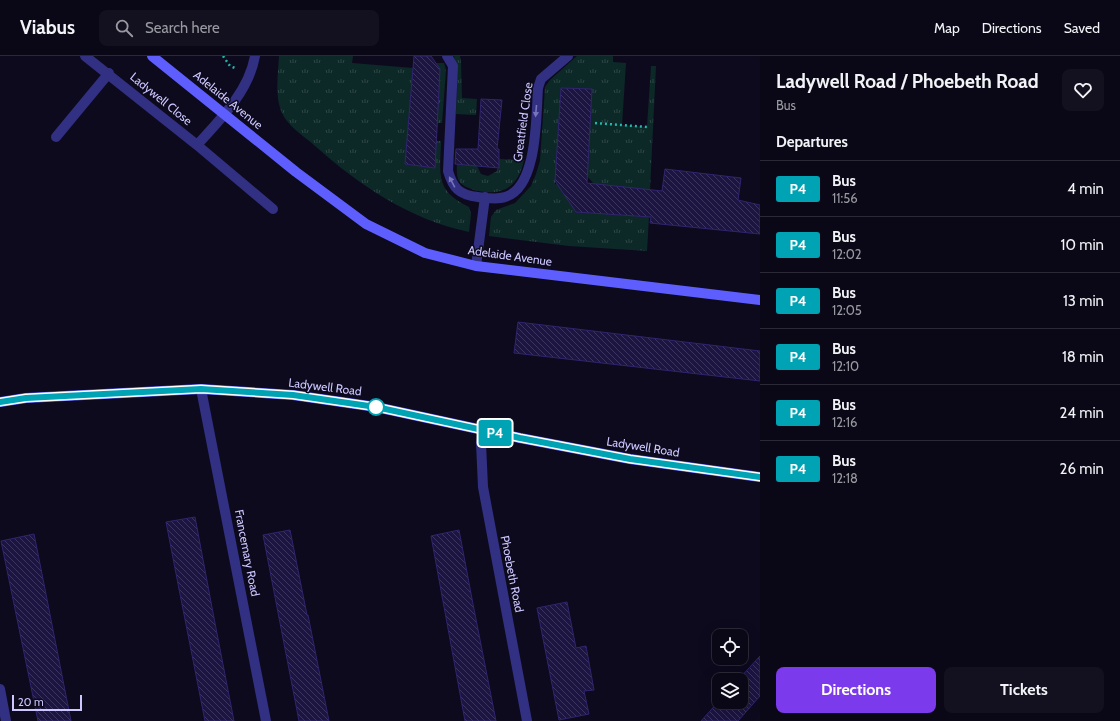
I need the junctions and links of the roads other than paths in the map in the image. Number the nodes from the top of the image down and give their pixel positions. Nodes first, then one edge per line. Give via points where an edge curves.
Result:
1 (85, 56) edge
2 (152, 56) edge
3 (255, 56) edge
4 (447, 56) edge
5 (568, 56) edge
6 (109, 73) junction
7 (225, 114) junction
8 (56, 137) dead end
9 (198, 145) junction
10 (485, 197) junction
11 (273, 209) dead end
12 (476, 266) junction
13 (760, 300) edge
14 (201, 389) junction
15 (0, 402) edge
16 (483, 430) junction
17 (760, 477) edge
18 (0, 689) edge
19 (6, 721) edge
20 (266, 721) edge
21 (527, 721) edge

1 - 6 street, Ladywell Close
2 - 7 street, Adelaide Avenue
3 - 7 street via 250,74
10 -> 4 street, Greatfield Close via 458,191 448,171 453,66
5 -> 10 street, Greatfield Close via 541,79 531,161 524,182 506,197
6 - 8 street
6 - 9 street, Ladywell Close
7 - 9 street
7 - 12 street, Adelaide Avenue via 296,172 366,224 426,253
9 - 11 street, Ladywell Close
10 - 12 street
12 - 13 street, Adelaide Avenue
14 - 15 street, Ladywell Road via 26,398
14 - 16 street, Ladywell Road via 293,395 376,407
14 - 20 street, Francemary Road
16 - 17 street, Ladywell Road via 630,459
16 - 21 street, Phoebeth Road via 483,487
18 - 19 street

